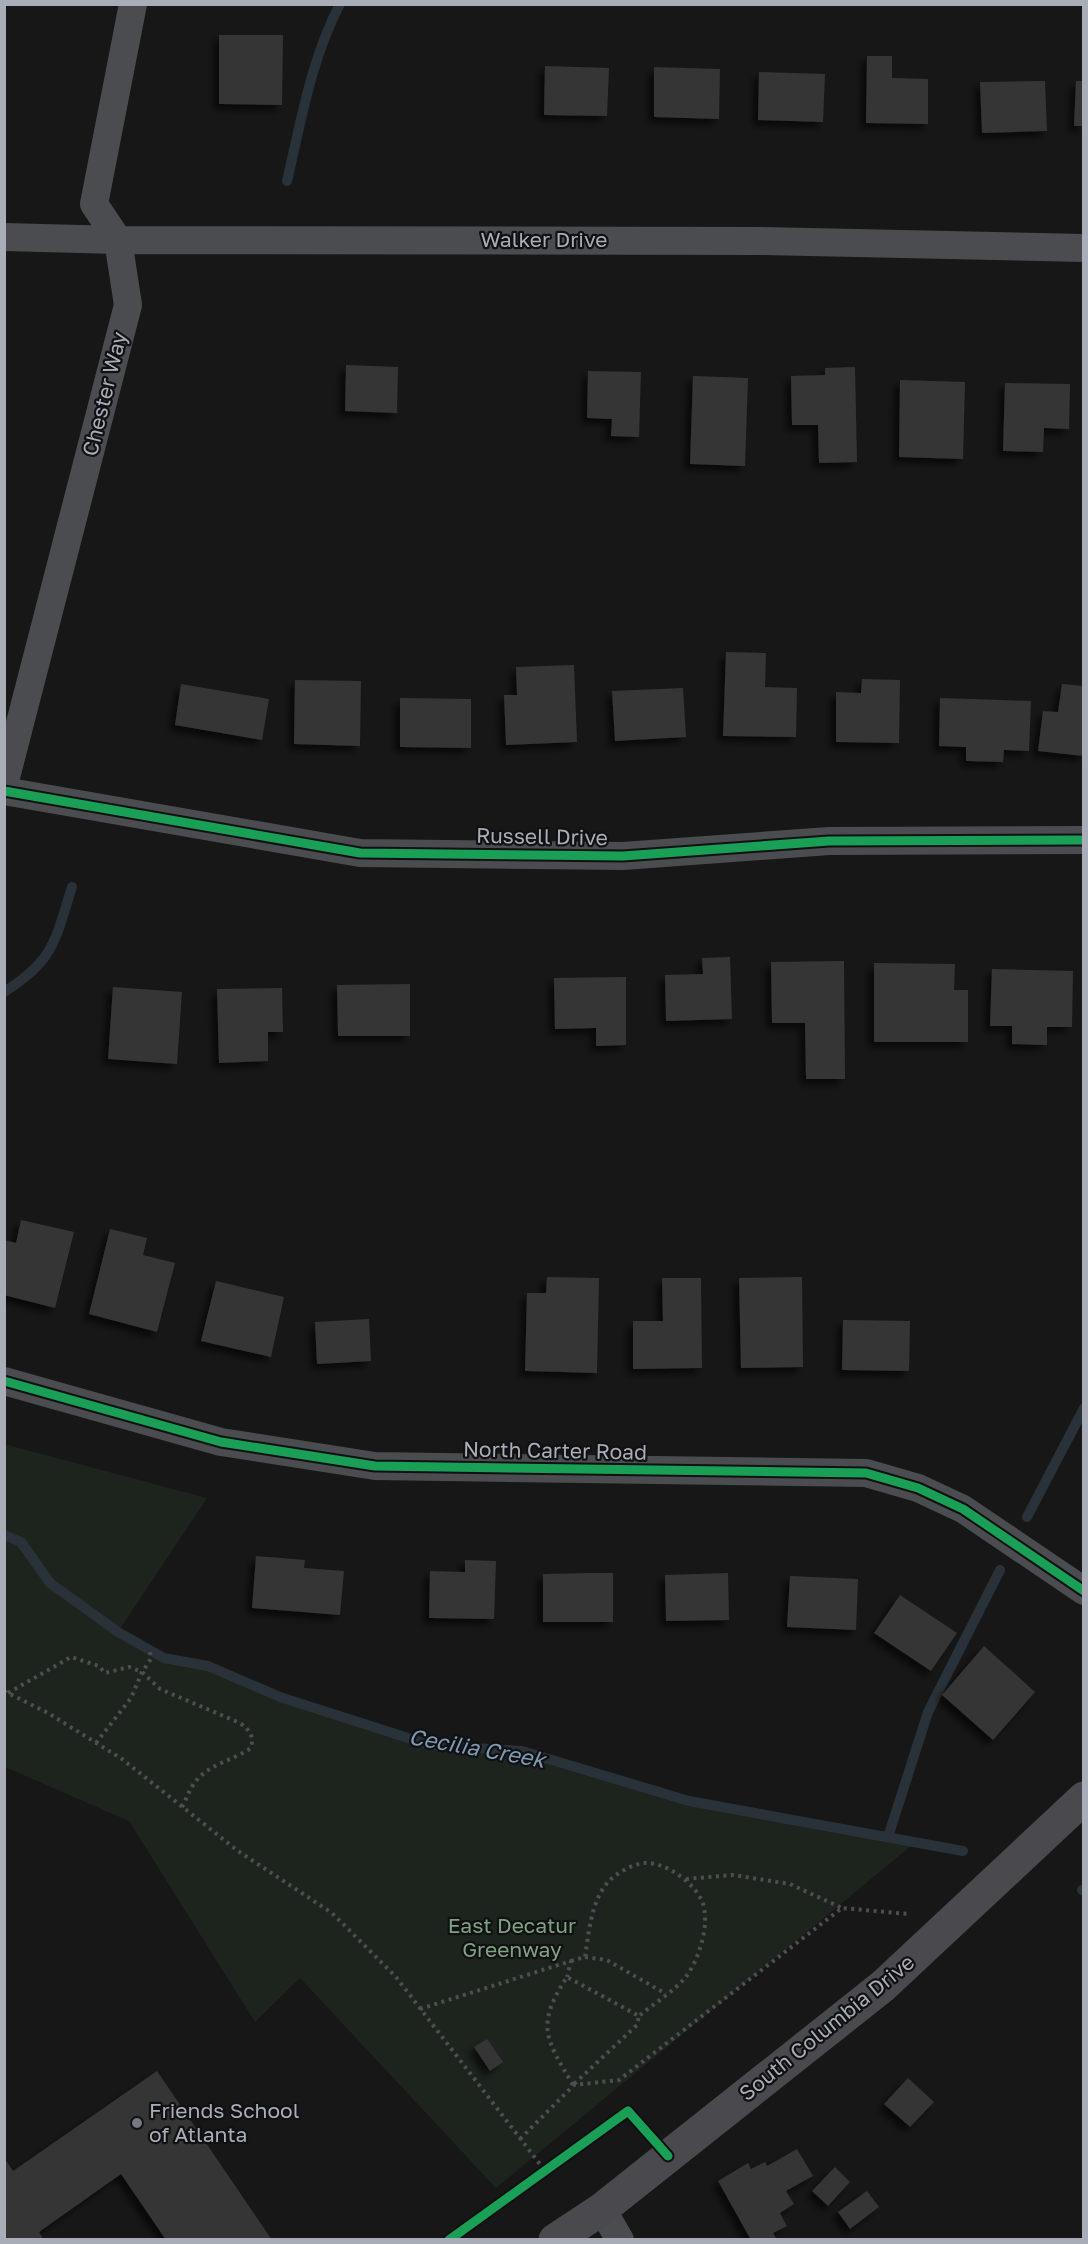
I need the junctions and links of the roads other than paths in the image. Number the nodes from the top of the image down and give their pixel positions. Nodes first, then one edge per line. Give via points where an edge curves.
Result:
1 (133, 4) edge
2 (4, 237) edge
3 (118, 240) junction
4 (1083, 248) edge
5 (4, 785) edge
6 (4, 791) edge
7 (1083, 840) edge
8 (4, 1381) edge
9 (1083, 1592) edge
10 (1083, 1798) edge
11 (602, 2209) junction
12 (555, 2240) edge
13 (620, 2240) edge

1 - 3 street, Chester Way via 94,204
2 - 3 street, Walker Drive
3 - 4 street, Walker Drive via 763,241
3 - 5 street, Chester Way via 128,305
6 - 7 street, Russell Drive via 360,853 623,856 829,841
8 - 9 street, North Carter Road via 221,1442 375,1466 866,1473 918,1488 963,1509
10 - 11 main road, South Columbia Drive via 883,1986
11 - 12 main road, South Columbia Drive
11 - 13 street

